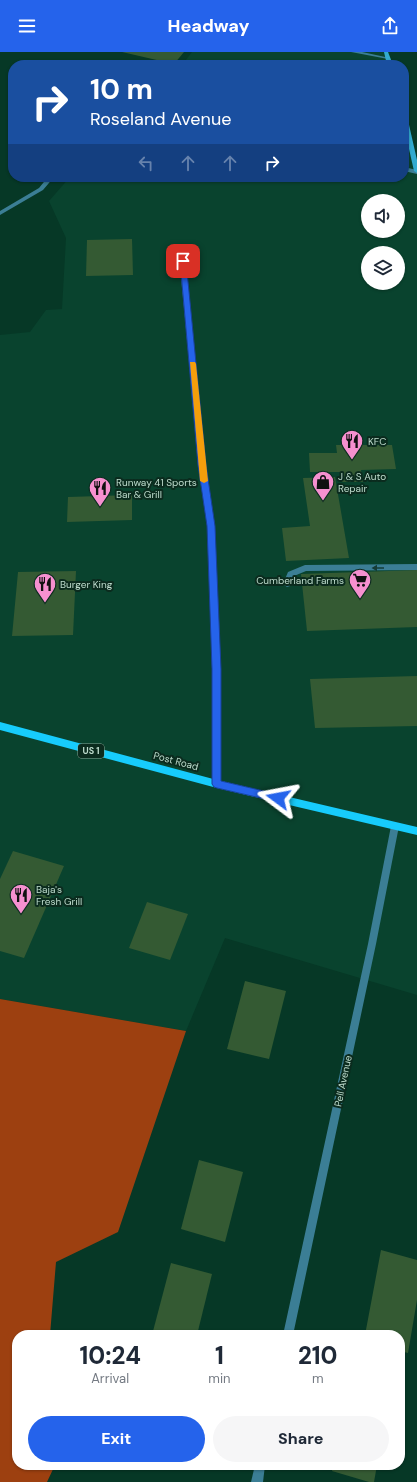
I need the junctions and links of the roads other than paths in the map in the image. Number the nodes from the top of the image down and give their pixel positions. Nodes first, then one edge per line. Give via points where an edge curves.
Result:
1 (353, 52) edge
2 (386, 52) edge
3 (388, 58) joint
4 (409, 137) edge
5 (417, 171) edge
6 (46, 182) edge
7 (0, 213) edge
8 (181, 246) dead end
9 (417, 567) edge
10 (287, 584) dead end
11 (0, 726) edge
12 (217, 784) junction
13 (395, 826) junction
14 (417, 831) edge
15 (289, 1330) edge
16 (259, 1470) edge
17 (257, 1482) edge

1 - 3 street
2 - 3 main road
4 - 5 main road
6 - 7 street
8 - 12 street via 202,465 211,526
9 -> 10 street via 305,568 291,574
11 - 12 main road, Post Road / US 1
12 - 13 main road, Post Road / US 1
13 - 14 main road, Post Road / US 1
13 - 15 street, Pell Avenue
16 - 17 street

